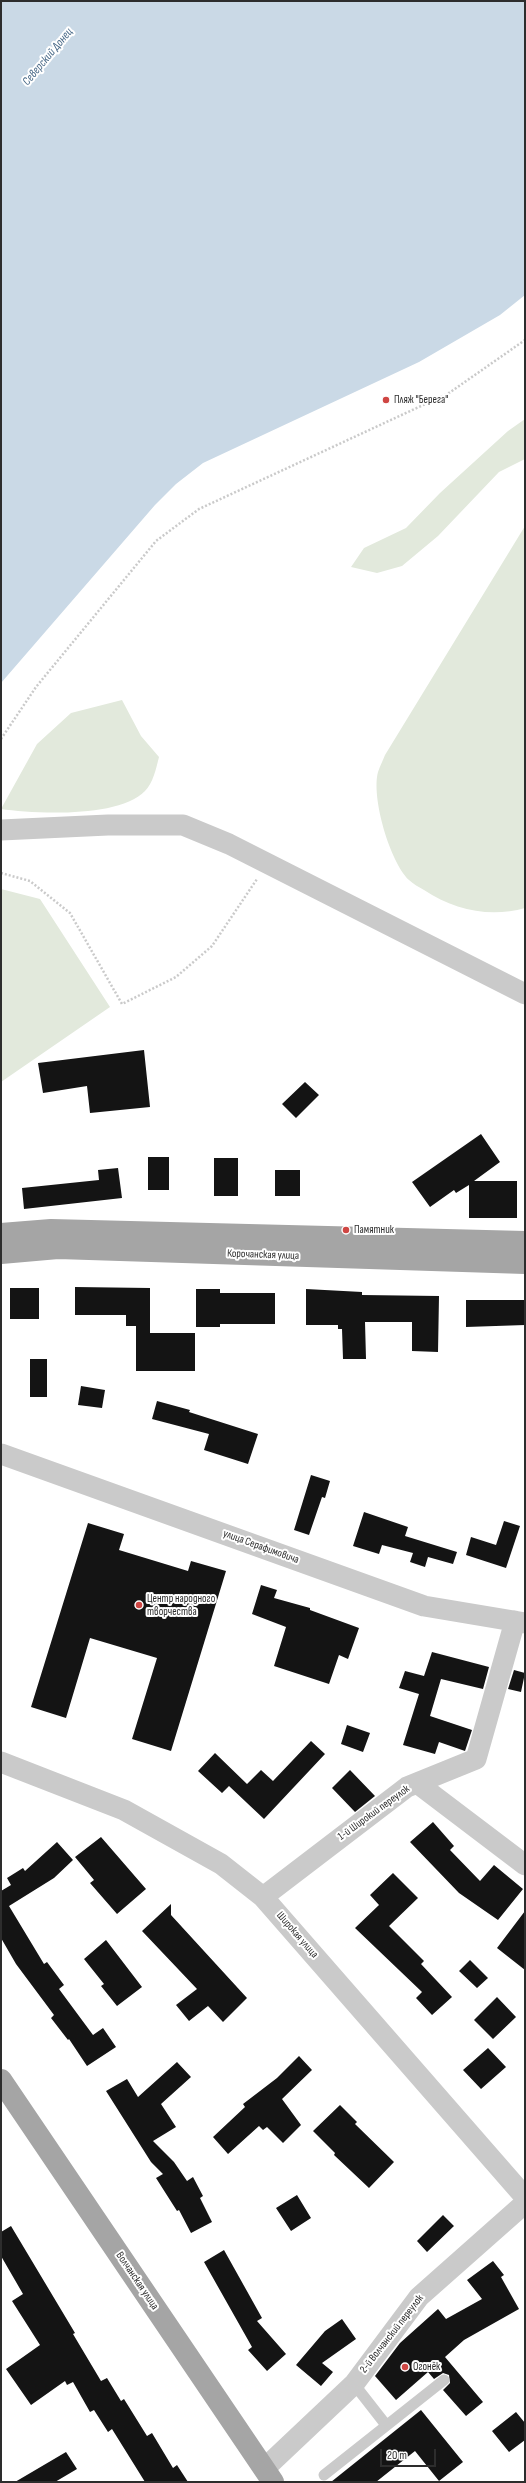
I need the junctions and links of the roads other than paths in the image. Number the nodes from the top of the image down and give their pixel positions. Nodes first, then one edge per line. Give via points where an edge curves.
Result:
1 (1, 830) edge
2 (525, 994) edge
3 (1, 1234) edge
4 (525, 1242) edge
5 (1, 1253) edge
6 (525, 1263) edge
7 (1, 1454) edge
8 (520, 1622) edge
9 (1, 1762) edge
10 (416, 1783) junction
11 (525, 1865) edge
12 (263, 1896) junction
13 (1, 2080) edge
14 (525, 2197) edge
15 (525, 2204) edge
16 (444, 2380) dead end
17 (354, 2384) junction
18 (386, 2425) junction
19 (268, 2475) edge
20 (324, 2475) dead end

1 - 2 street via 108,825 183,825 229,844
3 - 4 main road, Корочанская улица via 51,1230
5 - 6 main road, Корочанская улица via 58,1248
7 - 8 street, улица Серафимовича via 424,1606
8 - 10 street, 1-й Широкий переулок via 476,1759
9 - 12 street, Широкая улица via 124,1810 221,1864
10 - 11 street
10 - 12 street, 1-й Широкий переулок via 407,1787
12 - 14 street, Широкая улица
13 - 19 main road, Волчанская улица
15 - 17 street, 2-й Волчанский переулок via 419,2297
16 - 18 lane
17 - 18 lane
17 - 19 street, 2-й Волчанский переулок
18 - 20 lane

